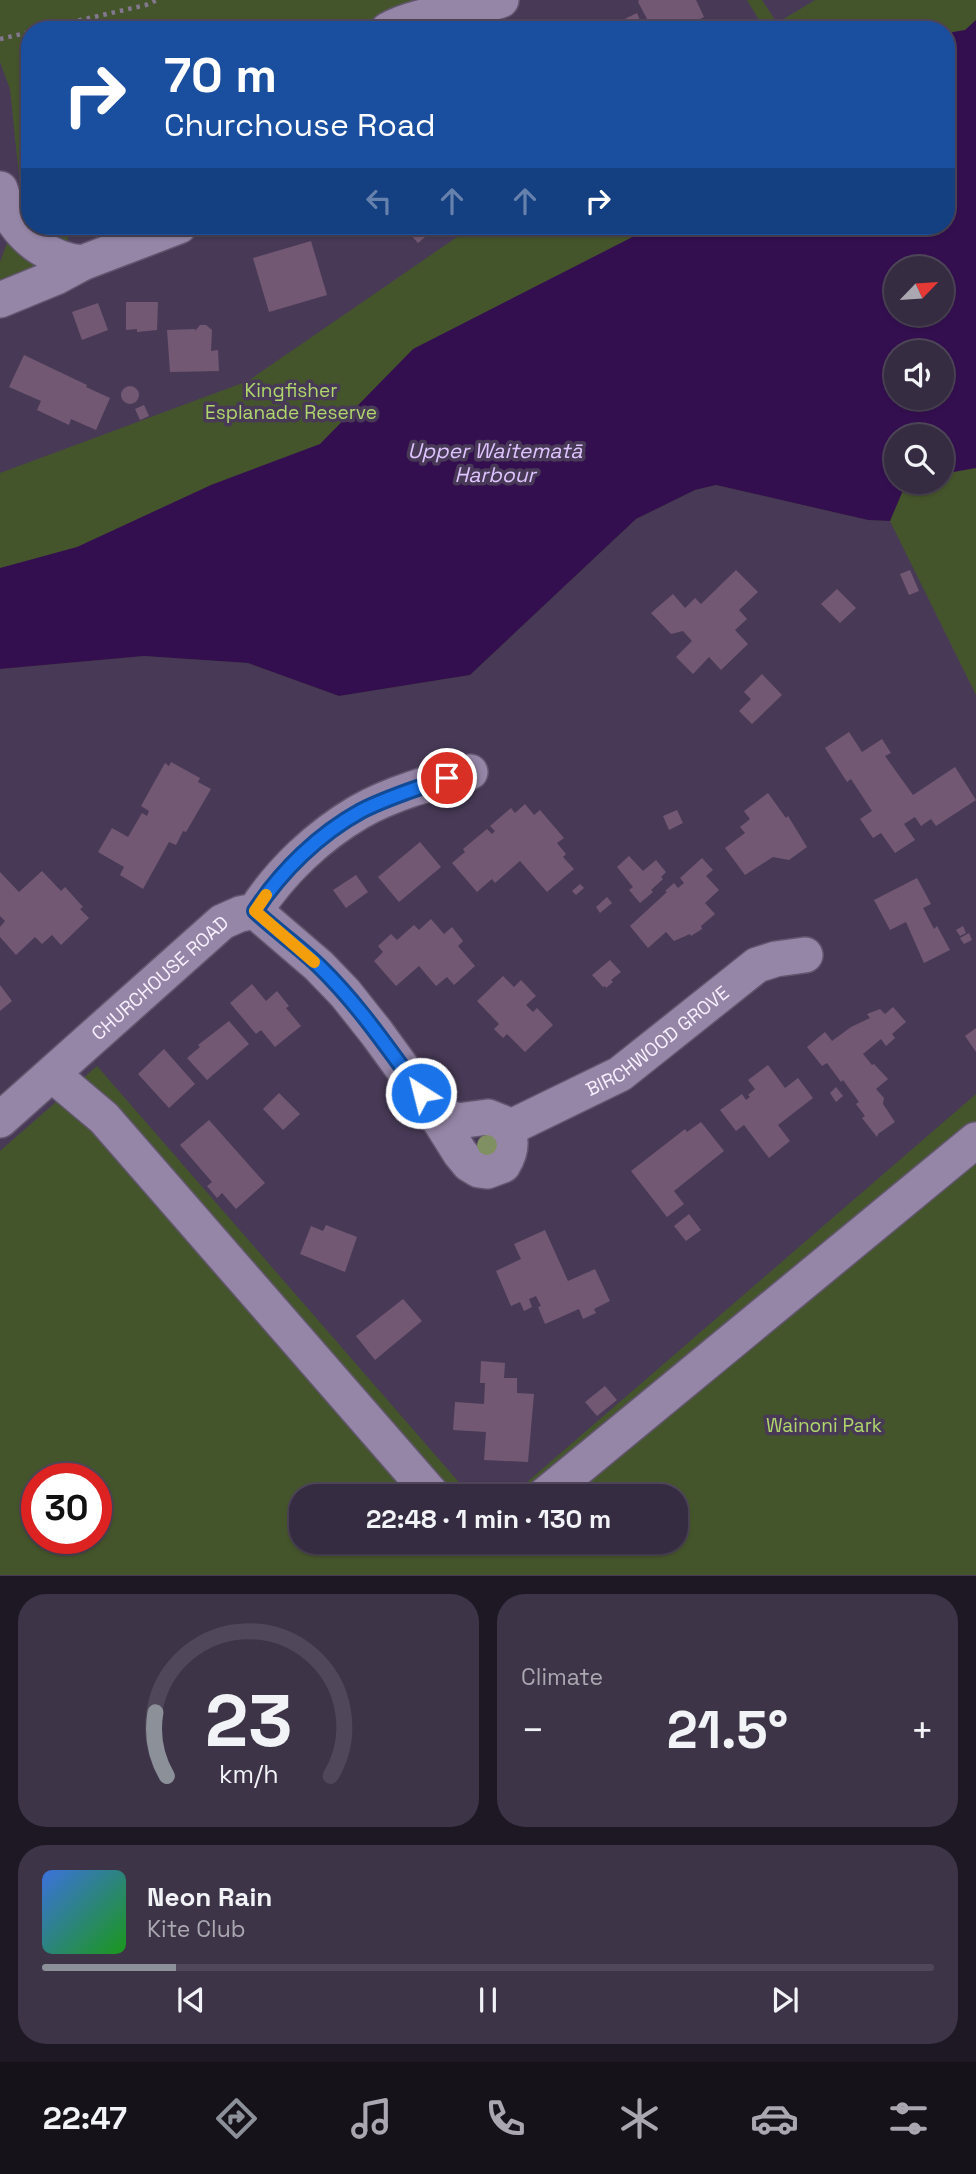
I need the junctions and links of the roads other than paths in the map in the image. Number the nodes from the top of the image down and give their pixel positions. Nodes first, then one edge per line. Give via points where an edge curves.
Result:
1 (501, 0) edge
2 (409, 21) edge
3 (0, 189) edge
4 (0, 207) edge
5 (0, 229) edge
6 (21, 229) edge
7 (27, 235) edge
8 (155, 235) edge
9 (82, 263) junction
10 (0, 300) edge
11 (470, 772) dead end
12 (255, 911) junction
13 (805, 955) dead end
14 (53, 1075) junction
15 (435, 1113) junction
16 (0, 1120) edge
17 (507, 1129) junction
18 (976, 1140) edge
19 (423, 1484) edge
20 (559, 1484) edge

1 - 2 street
3 - 6 street
4 - 5 street
7 - 9 street via 54,256
8 - 9 street
9 - 10 street
11 - 12 street, CHURCHOUSE ROAD via 360,812 326,835 275,881
12 - 14 street, CHURCHOUSE ROAD via 222,922
12 - 15 street via 345,993
13 - 17 street, BIRCHWOOD GROVE via 757,965 620,1074
14 - 16 street, CHURCHOUSE ROAD
14 - 19 street via 104,1118
15 - 17 street via 458,1121 488,1117
15 - 17 street via 460,1153 479,1170 503,1164 510,1148
18 - 20 street

